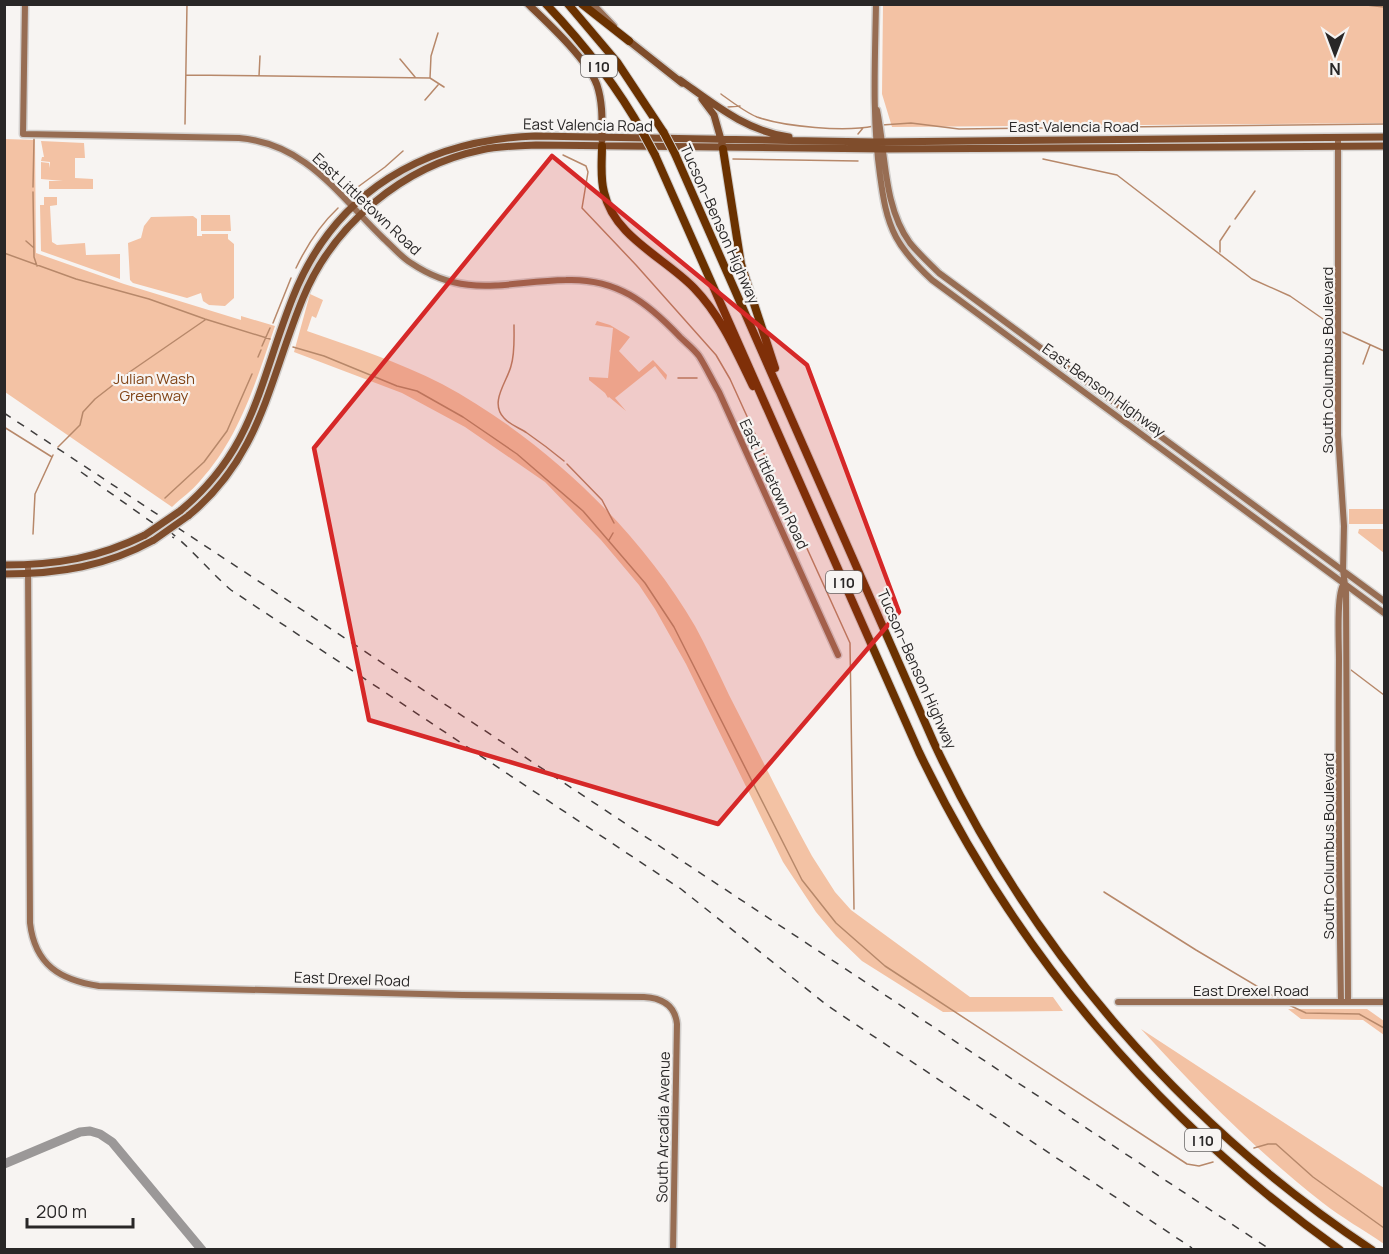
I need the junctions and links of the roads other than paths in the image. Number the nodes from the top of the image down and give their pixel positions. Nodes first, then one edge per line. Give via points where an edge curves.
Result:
1 (25, 4) edge
2 (528, 4) edge
3 (546, 4) edge
4 (568, 4) edge
5 (582, 4) edge
6 (593, 4) edge
7 (876, 4) edge
8 (629, 41) junction
9 (680, 80) junction
10 (1384, 137) edge
11 (1338, 138) junction
12 (822, 141) junction
13 (602, 142) junction
14 (722, 145) junction
15 (879, 146) junction
16 (1338, 146) junction
17 (1384, 146) edge
18 (352, 208) junction
19 (359, 215) junction
20 (796, 429) junction
21 (822, 532) junction
22 (4, 565) edge
23 (28, 565) junction
24 (1343, 570) junction
25 (4, 574) edge
26 (28, 574) junction
27 (1344, 583) junction
28 (1384, 602) edge
29 (1384, 613) edge
30 (838, 655) dead end
31 (1118, 1002) dead end
32 (1345, 1002) junction
33 (1384, 1002) edge
34 (670, 1006) joint
35 (673, 1250) edge
36 (1340, 1250) edge
37 (1373, 1250) edge

1 - 18 street, East Littletown Road via 23,134 258,140 304,160
2 - 13 main road via 576,54 595,81 602,108
3 - 21 highway, Tucson–Benson Highway / I 10, bridge via 607,76 655,155
4 - 20 highway, Tucson–Benson Highway / I 10, bridge via 617,62 664,133
5 - 8 highway
6 - 8 street
7 - 15 street
8 - 9 main road
9 - 12 main road via 750,126 777,135
9 - 14 main road via 714,115
10 - 11 main road, East Valencia Road
11 - 15 main road, East Valencia Road
11 - 16 street, South Columbus Boulevard
12 - 14 main road, East Valencia Road
12 - 15 main road, East Valencia Road
13 - 14 main road, East Valencia Road
13 - 18 main road, East Valencia Road via 516,137 454,147 395,174
13 - 19 main road, East Valencia Road via 510,146 468,153 407,180
13 - 21 highway via 603,186 611,211 626,231 694,288 717,316
14 - 15 main road, East Valencia Road
14 - 20 highway via 743,273
15 - 16 main road, East Valencia Road
15 - 24 street, East Benson Highway via 892,206 909,242 921,257
15 - 27 street, East Benson Highway via 882,193 890,223 917,266
16 - 17 main road, East Valencia Road
16 - 24 street, South Columbus Boulevard via 1338,435
18 - 19 street, East Littletown Road
18 - 23 main road, East Valencia Road, bridge via 317,249 302,276 253,413 238,444 212,481 180,511 145,535 81,559
19 - 26 main road, East Valencia Road, bridge via 327,254 308,286 245,450 217,488 188,516 127,554 64,571
19 - 30 street, East Littletown Road via 409,262 446,280 484,287 585,280 630,294 666,321 698,355 719,392
20 - 37 highway, Tucson–Benson Highway / I 10 via 928,730 966,806 1048,938 1106,1012 1170,1083 1231,1142
21 - 36 highway, Tucson–Benson Highway / I 10 via 910,734 948,810 1004,905 1066,992 1140,1077 1205,1142
22 - 23 main road, East Valencia Road
23 - 26 street
24 - 27 street, South Columbus Boulevard
24 - 28 street, East Benson Highway
25 - 26 main road, East Valencia Road
26 - 34 street, East Drexel Road via 30,923 35,946 62,977 99,986 644,997
27 - 29 street, East Benson Highway
27 - 32 street, South Columbus Boulevard
31 - 32 street, East Drexel Road
32 - 33 street, East Drexel Road
34 - 35 street, South Arcadia Avenue via 677,1024

